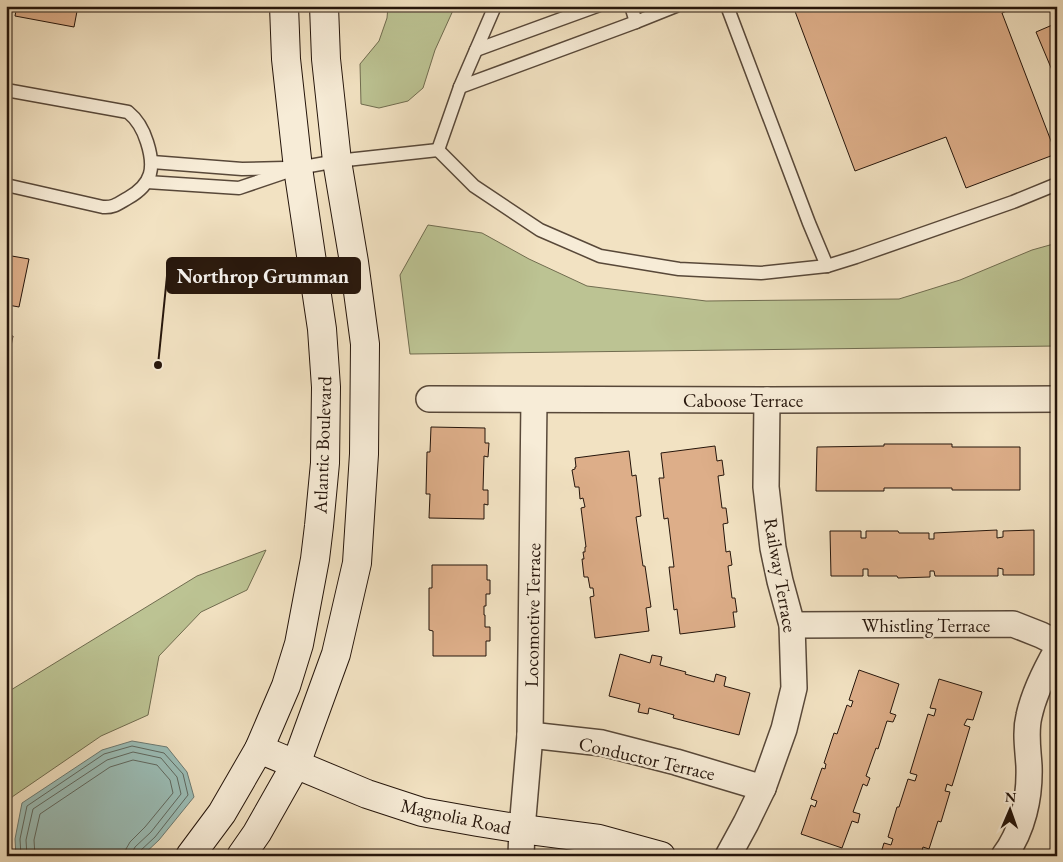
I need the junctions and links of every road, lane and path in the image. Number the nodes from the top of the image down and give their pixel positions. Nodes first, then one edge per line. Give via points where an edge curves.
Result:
1 (284, 6) edge
2 (324, 6) edge
3 (495, 6) edge
4 (597, 6) edge
5 (630, 6) edge
6 (676, 6) edge
7 (727, 6) edge
8 (636, 22) junction
9 (476, 50) junction
10 (460, 86) junction
11 (6, 90) edge
12 (438, 150) junction
13 (337, 161) junction
14 (152, 162) junction
15 (298, 168) junction
16 (147, 182) junction
17 (1057, 184) edge
18 (6, 185) edge
19 (827, 266) junction
20 (429, 399) dead end
21 (1057, 399) edge
22 (534, 400) junction
23 (767, 400) junction
24 (792, 625) junction
25 (1057, 643) edge
26 (1057, 650) edge
27 (530, 735) junction
28 (259, 749) junction
29 (296, 764) junction
30 (762, 788) junction
31 (522, 829) junction
32 (190, 856) edge
33 (241, 856) edge
34 (521, 856) edge
35 (660, 856) edge
36 (728, 856) edge
37 (1004, 856) edge

1 - 15 main road, Atlantic Boulevard via 286,59
2 - 13 main road
3 - 9 lane
4 - 9 lane
5 - 8 lane
6 - 8 lane
7 - 19 lane
8 - 10 lane
9 - 10 lane
10 - 12 lane
11 - 14 lane via 128,112 142,128
12 - 13 lane
12 - 19 lane via 474,186 540,230 600,256 679,269 761,273
13 - 15 lane
13 - 29 main road via 365,344 364,464 357,563 336,654
14 - 15 lane via 242,169
14 - 16 lane
15 - 16 lane via 238,188
15 - 28 main road, Atlantic Boulevard via 322,329 326,387 325,463 315,559 299,644 286,686
16 - 18 lane via 136,194 110,208
17 - 19 lane
20 - 22 street, Caboose Terrace
21 - 23 street, Caboose Terrace
22 - 23 street, Caboose Terrace
22 - 27 street, Locomotive Terrace
23 - 24 street, Railway Terrace via 766,487 773,548
24 - 25 street, Whistling Terrace via 1013,624
24 - 30 street, Railway Terrace via 794,688 784,729
26 - 37 street via 1045,671 1028,717 1026,808 1011,847
27 - 30 street, Conductor Terrace via 602,743
27 - 31 street, Locomotive Terrace
28 - 29 main road, Magnolia Road
28 - 32 main road, Atlantic Boulevard via 222,813
29 - 31 main road, Magnolia Road via 367,794 422,812
29 - 33 main road
30 - 36 street, Railway Terrace
31 - 34 street, Locomotive Terrace
31 - 35 main road, Magnolia Road via 599,839

